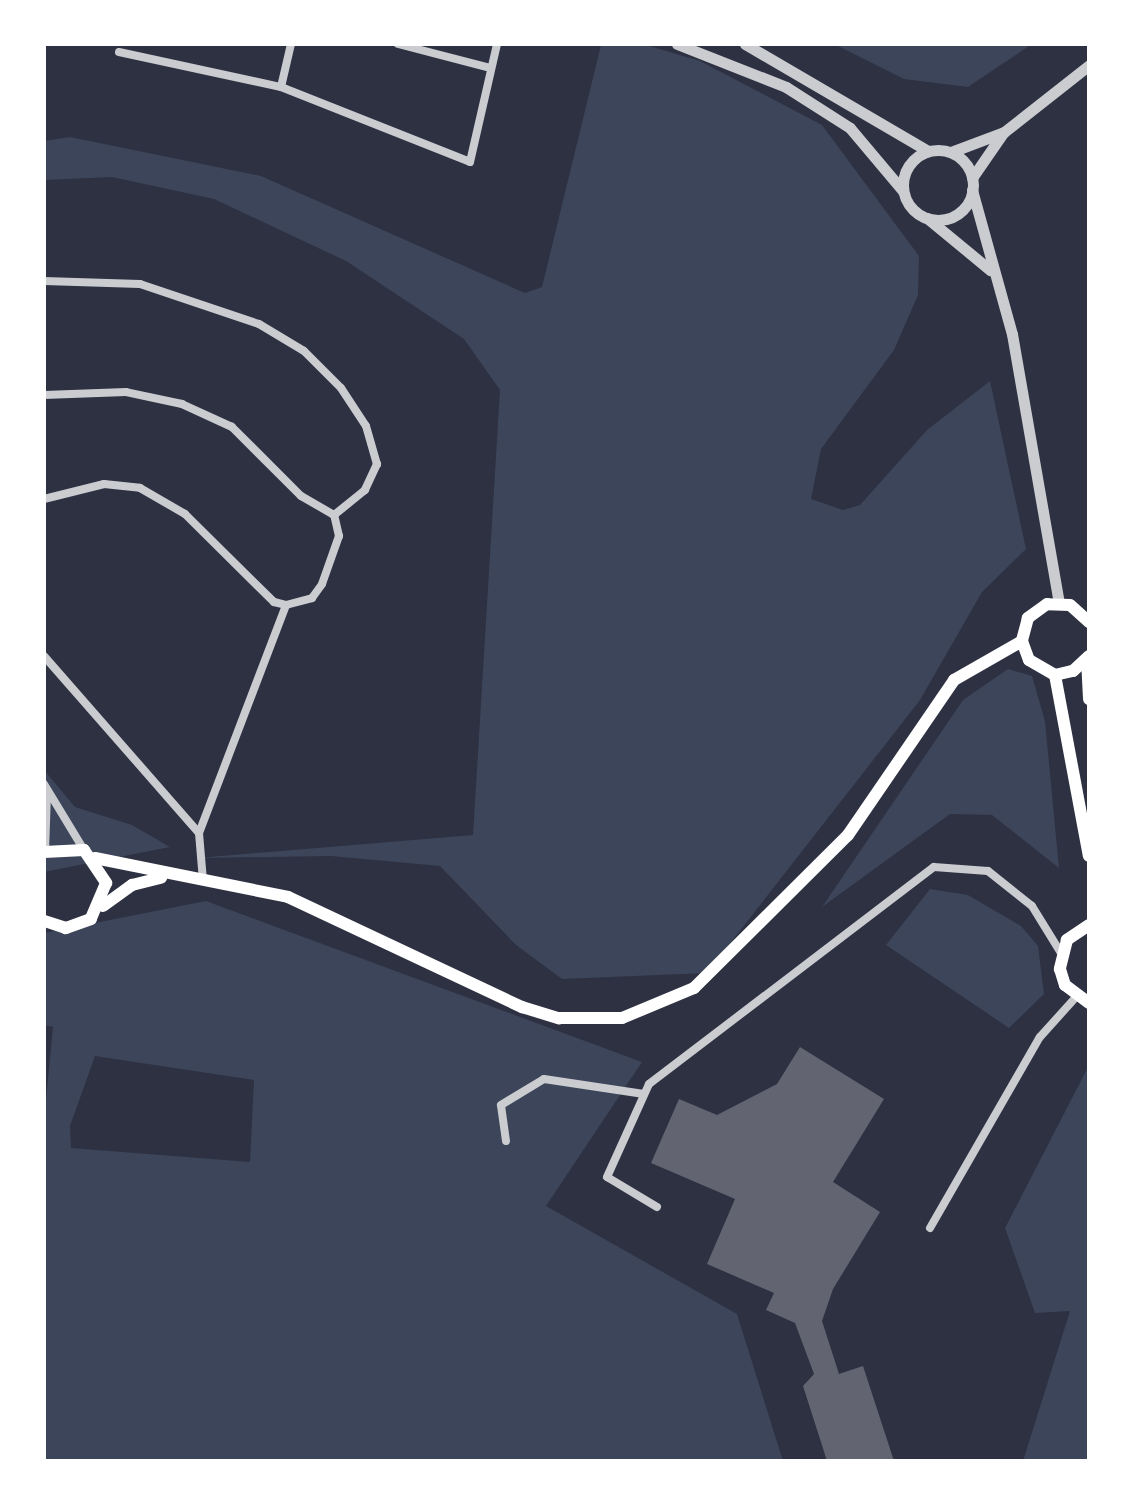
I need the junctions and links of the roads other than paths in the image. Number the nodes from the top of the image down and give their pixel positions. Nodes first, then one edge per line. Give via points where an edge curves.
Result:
1 (291, 44) edge
2 (398, 44) edge
3 (497, 44) edge
4 (677, 44) edge
5 (745, 44) edge
6 (119, 52) dead end
7 (1089, 65) edge
8 (487, 67) junction
9 (281, 87) junction
10 (1004, 132) junction
11 (928, 151) junction
12 (951, 152) junction
13 (972, 184) junction
14 (903, 191) junction
15 (927, 218) junction
16 (991, 271) junction
17 (44, 281) edge
18 (44, 395) edge
19 (44, 499) edge
20 (334, 515) junction
21 (1059, 603) junction
22 (286, 605) junction
23 (1089, 622) edge
24 (1022, 641) junction
25 (44, 656) edge
26 (1088, 658) edge
27 (1055, 675) junction
28 (1089, 699) edge
29 (44, 785) edge
30 (199, 833) junction
31 (44, 852) edge
32 (89, 854) junction
33 (1089, 856) edge
34 (168, 877) junction
35 (203, 882) junction
36 (100, 909) junction
37 (44, 921) edge
38 (1089, 925) edge
39 (1061, 953) junction
40 (1076, 997) junction
41 (1089, 1003) edge
42 (644, 1094) junction
43 (506, 1141) dead end
44 (657, 1207) dead end
45 (930, 1228) dead end

1 - 9 street
2 - 8 street
3 - 8 street
4 - 14 street via 786,87 850,128
5 - 11 street
6 - 9 street
7 - 10 street
8 - 9 street via 470,162
10 - 12 street
10 - 13 street
11 - 12 street
11 - 14 street via 911,162
12 - 13 street
13 - 15 street via 955,215
13 - 16 street
14 - 15 street
15 - 16 street
16 - 21 street via 1012,334
17 - 20 street via 140,284 197,298 304,351 366,426 377,464 365,490
18 - 20 street via 126,392 182,404 232,427 301,496
19 - 22 street via 104,484 153,493
20 - 22 street via 339,536 322,584 312,598
21 - 23 main road
21 - 24 main road via 1037,610
22 - 30 street
24 - 27 main road via 1029,660
24 - 35 main road via 954,680 848,835 694,988 658,1009 622,1018 559,1018 486,992 288,897
25 - 30 street
26 - 27 main road
26 - 28 main road
27 - 33 main road
29 - 31 street via 51,818
29 - 32 street
30 - 35 street
31 - 32 main road
32 - 34 main road
32 - 36 main road via 106,883
34 - 35 main road
34 - 36 main road via 132,885
36 - 37 main road via 79,926
38 - 39 main road
39 - 40 main road via 1060,969
39 - 42 street via 1032,906 988,871 934,867
40 - 41 main road
40 - 45 street via 1040,1037
42 - 43 street via 544,1079 501,1105
42 - 44 street via 607,1177

